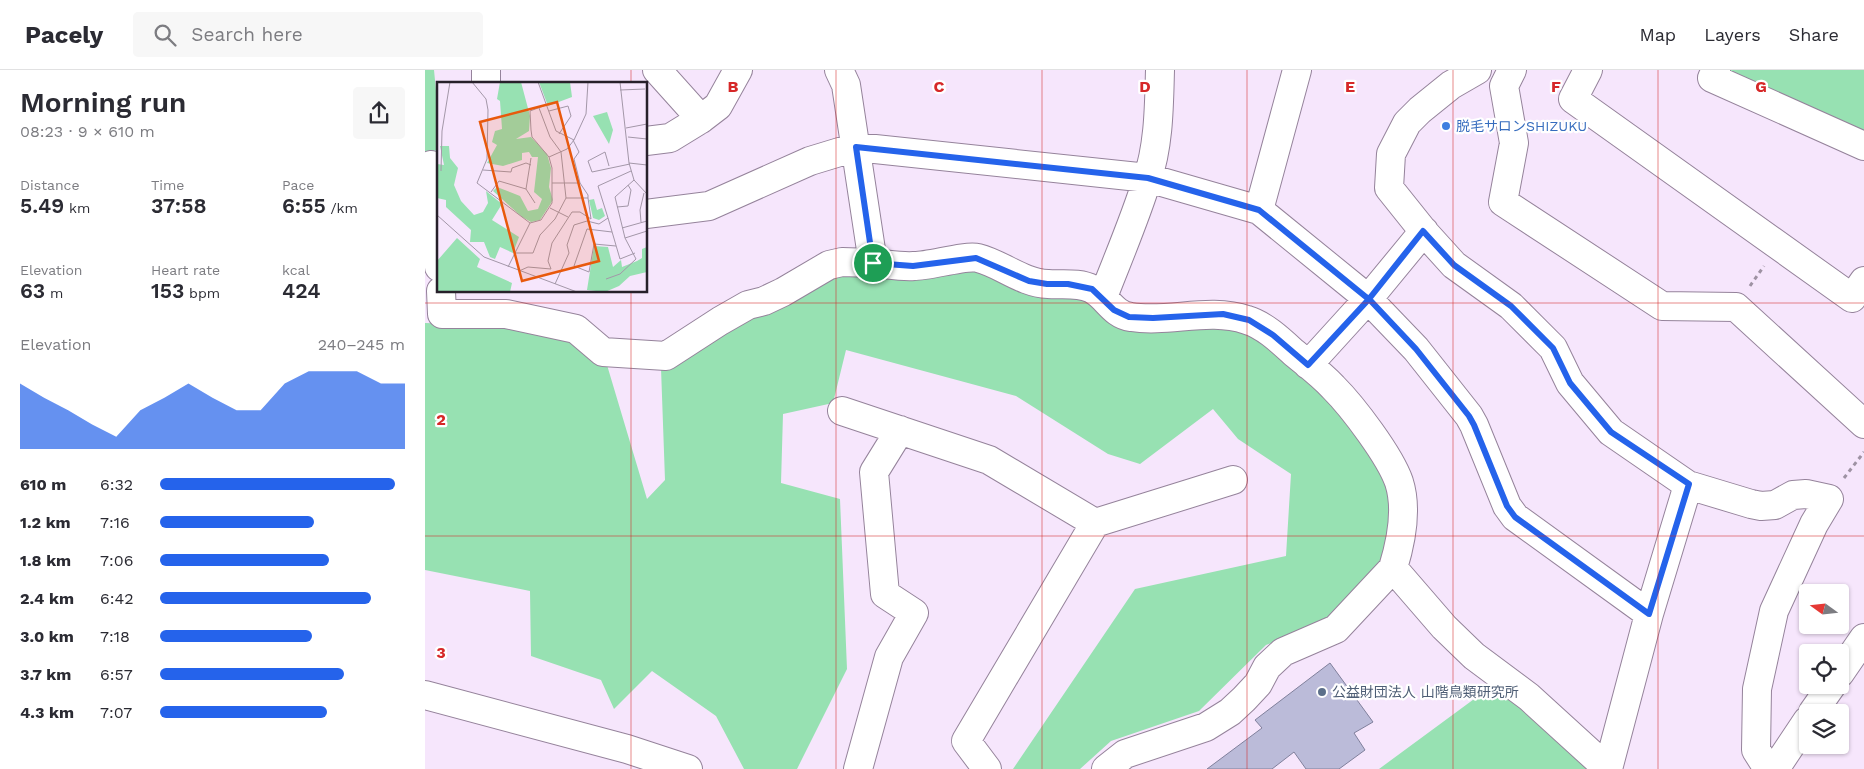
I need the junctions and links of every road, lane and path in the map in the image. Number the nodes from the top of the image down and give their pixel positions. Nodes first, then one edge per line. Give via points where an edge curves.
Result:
1 (657, 70) edge
2 (738, 70) edge
3 (839, 70) edge
4 (1160, 70) edge
5 (1297, 70) edge
6 (1477, 70) edge
7 (1511, 70) edge
8 (1588, 70) edge
9 (1716, 70) edge
10 (701, 119) junction
11 (647, 141) edge
12 (1864, 146) edge
13 (856, 147) junction
14 (432, 165) edge
15 (1148, 178) junction
16 (1259, 210) junction
17 (647, 214) edge
18 (437, 230) edge
19 (1423, 231) junction
20 (1778, 246) junction
21 (873, 263) junction
22 (1864, 281) edge
23 (441, 292) edge
24 (1103, 297) junction
25 (1369, 299) junction
26 (1736, 307) junction
27 (1308, 365) junction
28 (842, 411) dead end
29 (1864, 424) edge
30 (900, 430) junction
31 (1864, 452) edge
32 (1233, 480) dead end
33 (1689, 484) junction
34 (1829, 499) junction
35 (1095, 523) junction
36 (1393, 568) junction
37 (1649, 614) junction
38 (1864, 638) edge
39 (1849, 660) edge
40 (425, 696) edge
41 (1799, 733) edge
42 (688, 769) edge
43 (858, 769) edge
44 (987, 769) edge
45 (1106, 769) edge
46 (1768, 769) edge
47 (1775, 769) edge

1 - 10 street
2 - 10 street via 718,106
3 - 13 street via 846,86
4 - 15 street via 1159,108
5 - 16 street
6 - 19 street via 1451,85 1420,110 1407,123 1391,154 1389,188
7 - 26 street via 1504,86 1514,143 1503,202 1662,306
8 - 20 street via 1573,99
9 - 12 street via 1711,78
10 - 11 street via 670,138
13 - 15 street
13 - 17 street via 810,162 709,206
13 - 21 street
14 - 18 street
15 - 16 street
15 - 24 street
16 - 25 street
19 - 25 street
19 - 33 street via 1454,265 1511,306 1553,348 1570,383 1611,432
20 - 22 street via 1852,298
20 - 26 path
21 - 23 street via 842,262 829,266 783,292 748,305 719,321 666,356 603,352 576,330 506,314 443,314
21 - 24 street via 913,266 976,258 1029,281 1092,289
24 - 27 street via 1114,310 1129,317 1223,314 1249,320 1273,335
25 - 27 street
25 - 37 street via 1416,349 1469,416 1507,506 1515,517
26 - 29 street
27 - 36 street via 1333,387 1375,440 1400,484 1402,528
28 - 30 street
30 - 35 street via 989,460
30 - 43 street via 874,472 885,594 914,613 889,657
31 - 34 path
32 - 35 street
33 - 34 street via 1761,506 1775,505 1793,495
33 - 37 street
34 - 46 street via 1774,611 1757,689 1756,750
35 - 44 street via 966,741
36 - 37 street via 1444,628 1474,656 1529,697 1608,769
36 - 45 street via 1335,629 1283,652 1245,699 1230,712 1207,727 1125,754
38 - 39 street
40 - 42 street via 627,749
41 - 47 street

